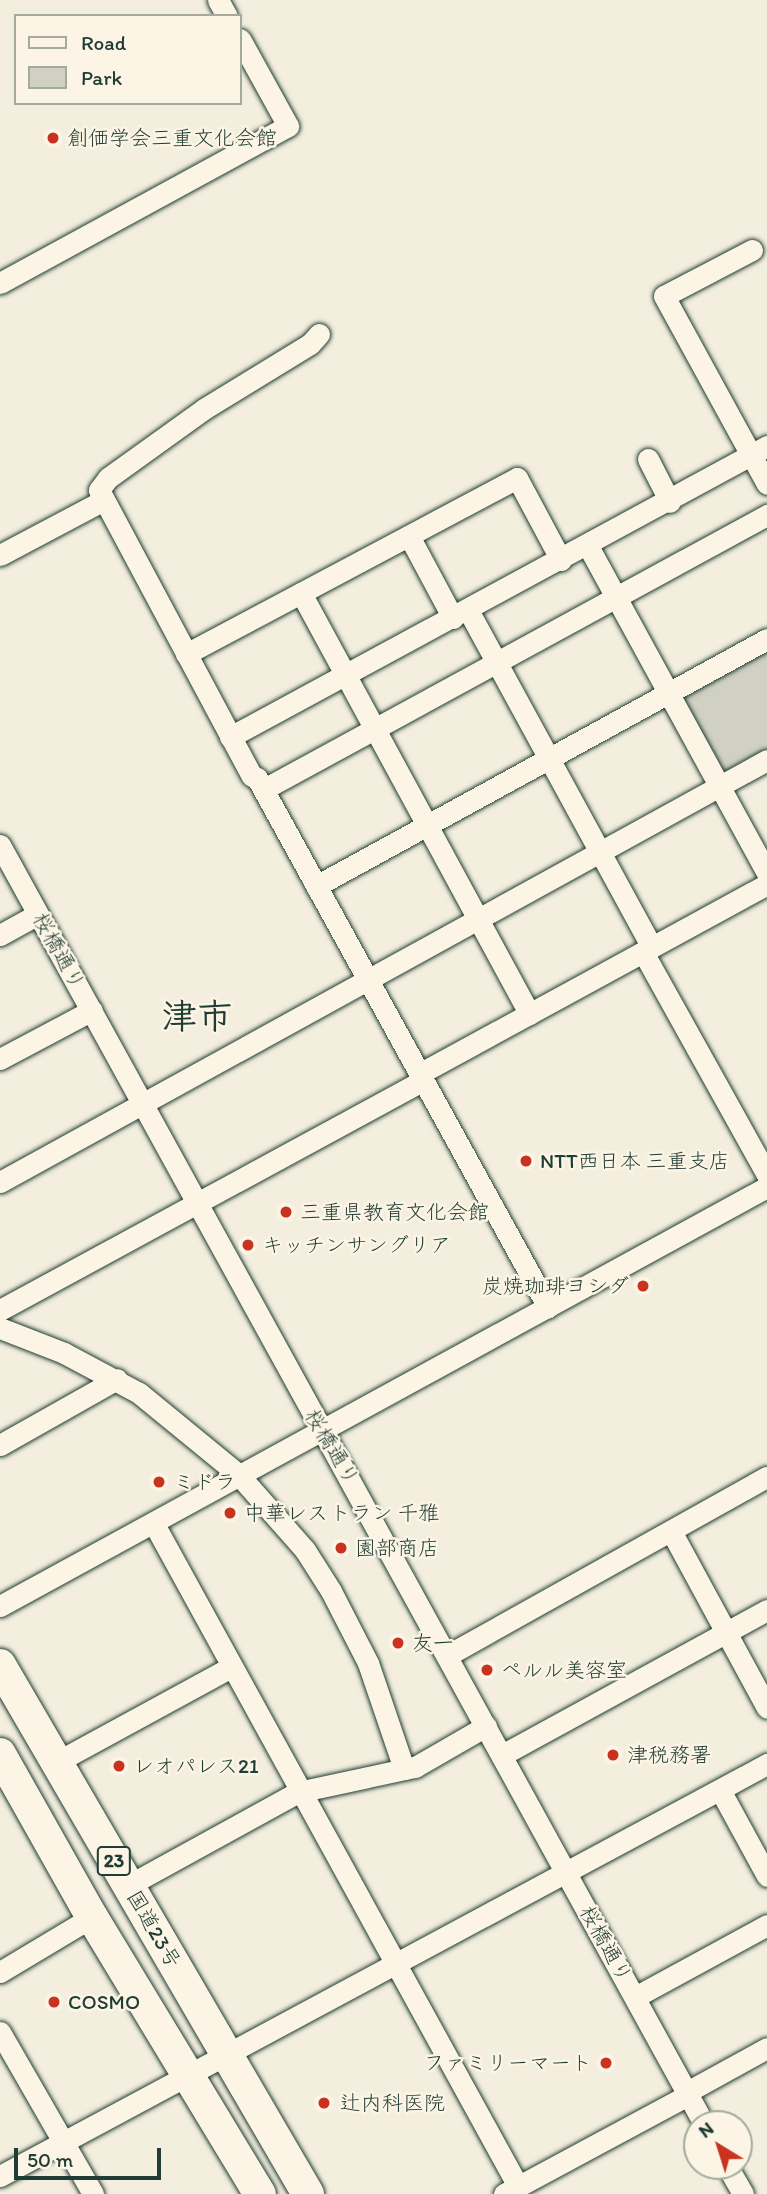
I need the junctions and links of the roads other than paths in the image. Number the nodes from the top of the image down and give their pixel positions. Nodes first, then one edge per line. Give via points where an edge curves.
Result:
1 (242, 43) edge
2 (752, 250) dead end
3 (0, 282) edge
4 (319, 334) dead end
5 (760, 452) edge
6 (648, 459) dead end
7 (767, 484) edge
8 (102, 501) junction
9 (670, 502) junction
10 (767, 515) edge
11 (409, 537) junction
12 (588, 546) junction
13 (0, 555) edge
14 (561, 560) junction
15 (301, 593) junction
16 (618, 597) junction
17 (461, 614) junction
18 (767, 639) edge
19 (186, 654) junction
20 (497, 662) junction
21 (346, 675) junction
22 (670, 692) junction
23 (375, 728) junction
24 (230, 737) junction
25 (550, 757) junction
26 (767, 760) edge
27 (720, 786) junction
28 (264, 789) junction
29 (428, 825) junction
30 (0, 845) edge
31 (601, 852) junction
32 (767, 873) edge
33 (767, 884) edge
34 (316, 886) junction
35 (38, 914) junction
36 (478, 918) junction
37 (0, 935) edge
38 (647, 949) junction
39 (366, 980) junction
40 (92, 1010) junction
41 (530, 1014) junction
42 (0, 1059) edge
43 (421, 1077) junction
44 (143, 1104) junction
45 (767, 1175) edge
46 (0, 1182) edge
47 (767, 1187) edge
48 (196, 1202) junction
49 (548, 1307) junction
50 (0, 1310) edge
51 (0, 1328) edge
52 (117, 1379) junction
53 (323, 1426) junction
54 (0, 1444) edge
55 (239, 1474) junction
56 (767, 1477) edge
57 (154, 1524) junction
58 (671, 1531) junction
59 (0, 1606) edge
60 (767, 1610) edge
61 (725, 1633) junction
62 (447, 1655) junction
63 (0, 1665) edge
64 (231, 1667) junction
65 (767, 1708) edge
66 (486, 1726) junction
67 (0, 1754) edge
68 (502, 1755) junction
69 (55, 1763) junction
70 (767, 1764) edge
71 (404, 1769) junction
72 (720, 1790) junction
73 (298, 1792) junction
74 (567, 1872) junction
75 (767, 1876) edge
76 (129, 1885) junction
77 (92, 1917) junction
78 (767, 1925) edge
79 (395, 1966) junction
80 (0, 1972) edge
81 (635, 1997) junction
82 (0, 2032) edge
83 (767, 2048) edge
84 (229, 2057) junction
85 (190, 2077) junction
86 (688, 2093) junction
87 (697, 2110) edge
88 (64, 2142) junction
89 (0, 2176) edge
90 (523, 2189) edge
91 (93, 2194) edge
92 (260, 2194) edge
93 (308, 2194) edge

1 - 3 street via 288,126
2 - 5 street via 664,296
4 - 8 street via 108,478 99,490
5 - 7 street
5 - 9 street
6 - 9 street
8 - 13 street
8 - 19 street
9 - 12 street
10 - 16 street
11 - 14 street via 517,478
11 - 15 street
11 - 17 street
12 - 14 street
12 - 16 street
14 - 17 street
15 - 19 street
15 - 21 street
16 - 20 street
16 - 22 street
17 - 20 street
17 - 21 street
18 - 22 street
19 - 24 street
20 - 23 street
20 - 25 street
21 - 23 street
21 - 24 street
22 - 25 street
22 - 27 street
23 - 28 street
23 - 29 street
24 - 28 street
25 - 29 street
25 - 31 street
26 - 27 street
27 - 31 street
27 - 32 street
28 - 34 street
29 - 34 street
29 - 36 street
30 - 35 street, 桜橋通り
31 - 36 street
31 - 38 street
33 - 38 street
34 - 39 street
35 - 37 street
35 - 40 street, 桜橋通り
36 - 39 street
36 - 41 street
38 - 41 street
38 - 45 street
39 - 43 street
39 - 44 street
40 - 42 street
40 - 44 street, 桜橋通り
41 - 43 street
43 - 48 street
43 - 49 street
44 - 46 street
44 - 48 street, 桜橋通り
47 - 49 street
48 - 50 street
48 - 53 street, 桜橋通り via 314,1419
49 - 53 street
51 - 52 street
52 - 54 street
52 - 55 street via 173,1417
53 - 55 street
53 - 62 street, 桜橋通り
55 - 57 street
55 - 71 street via 305,1550 331,1591 368,1663
56 - 58 street
57 - 59 street
57 - 64 street
58 - 61 street
58 - 62 street
60 - 61 street
61 - 65 street
61 - 68 street
62 - 66 street, 桜橋通り
63 - 69 highway, 国道23号 / 23
64 - 69 street
64 - 73 street
66 - 68 street, 桜橋通り
66 - 71 street
67 - 77 highway, 23
68 - 74 street, 桜橋通り
69 - 76 highway, 国道23号 / 23
70 - 72 street
71 - 73 street
72 - 74 street
72 - 75 street
73 - 76 street
73 - 79 street
74 - 79 street
74 - 81 street, 桜橋通り
76 - 84 highway, 国道23号 / 23
77 - 80 street
77 - 85 highway, 23
78 - 81 street
79 - 84 street
79 - 90 street
81 - 86 street, 桜橋通り
82 - 88 street
83 - 86 street
84 - 85 street
84 - 93 highway, 国道23号 / 23
85 - 88 street
85 - 92 highway, 23
86 - 87 street, 桜橋通り
86 - 90 street
88 - 89 street
88 - 91 street

